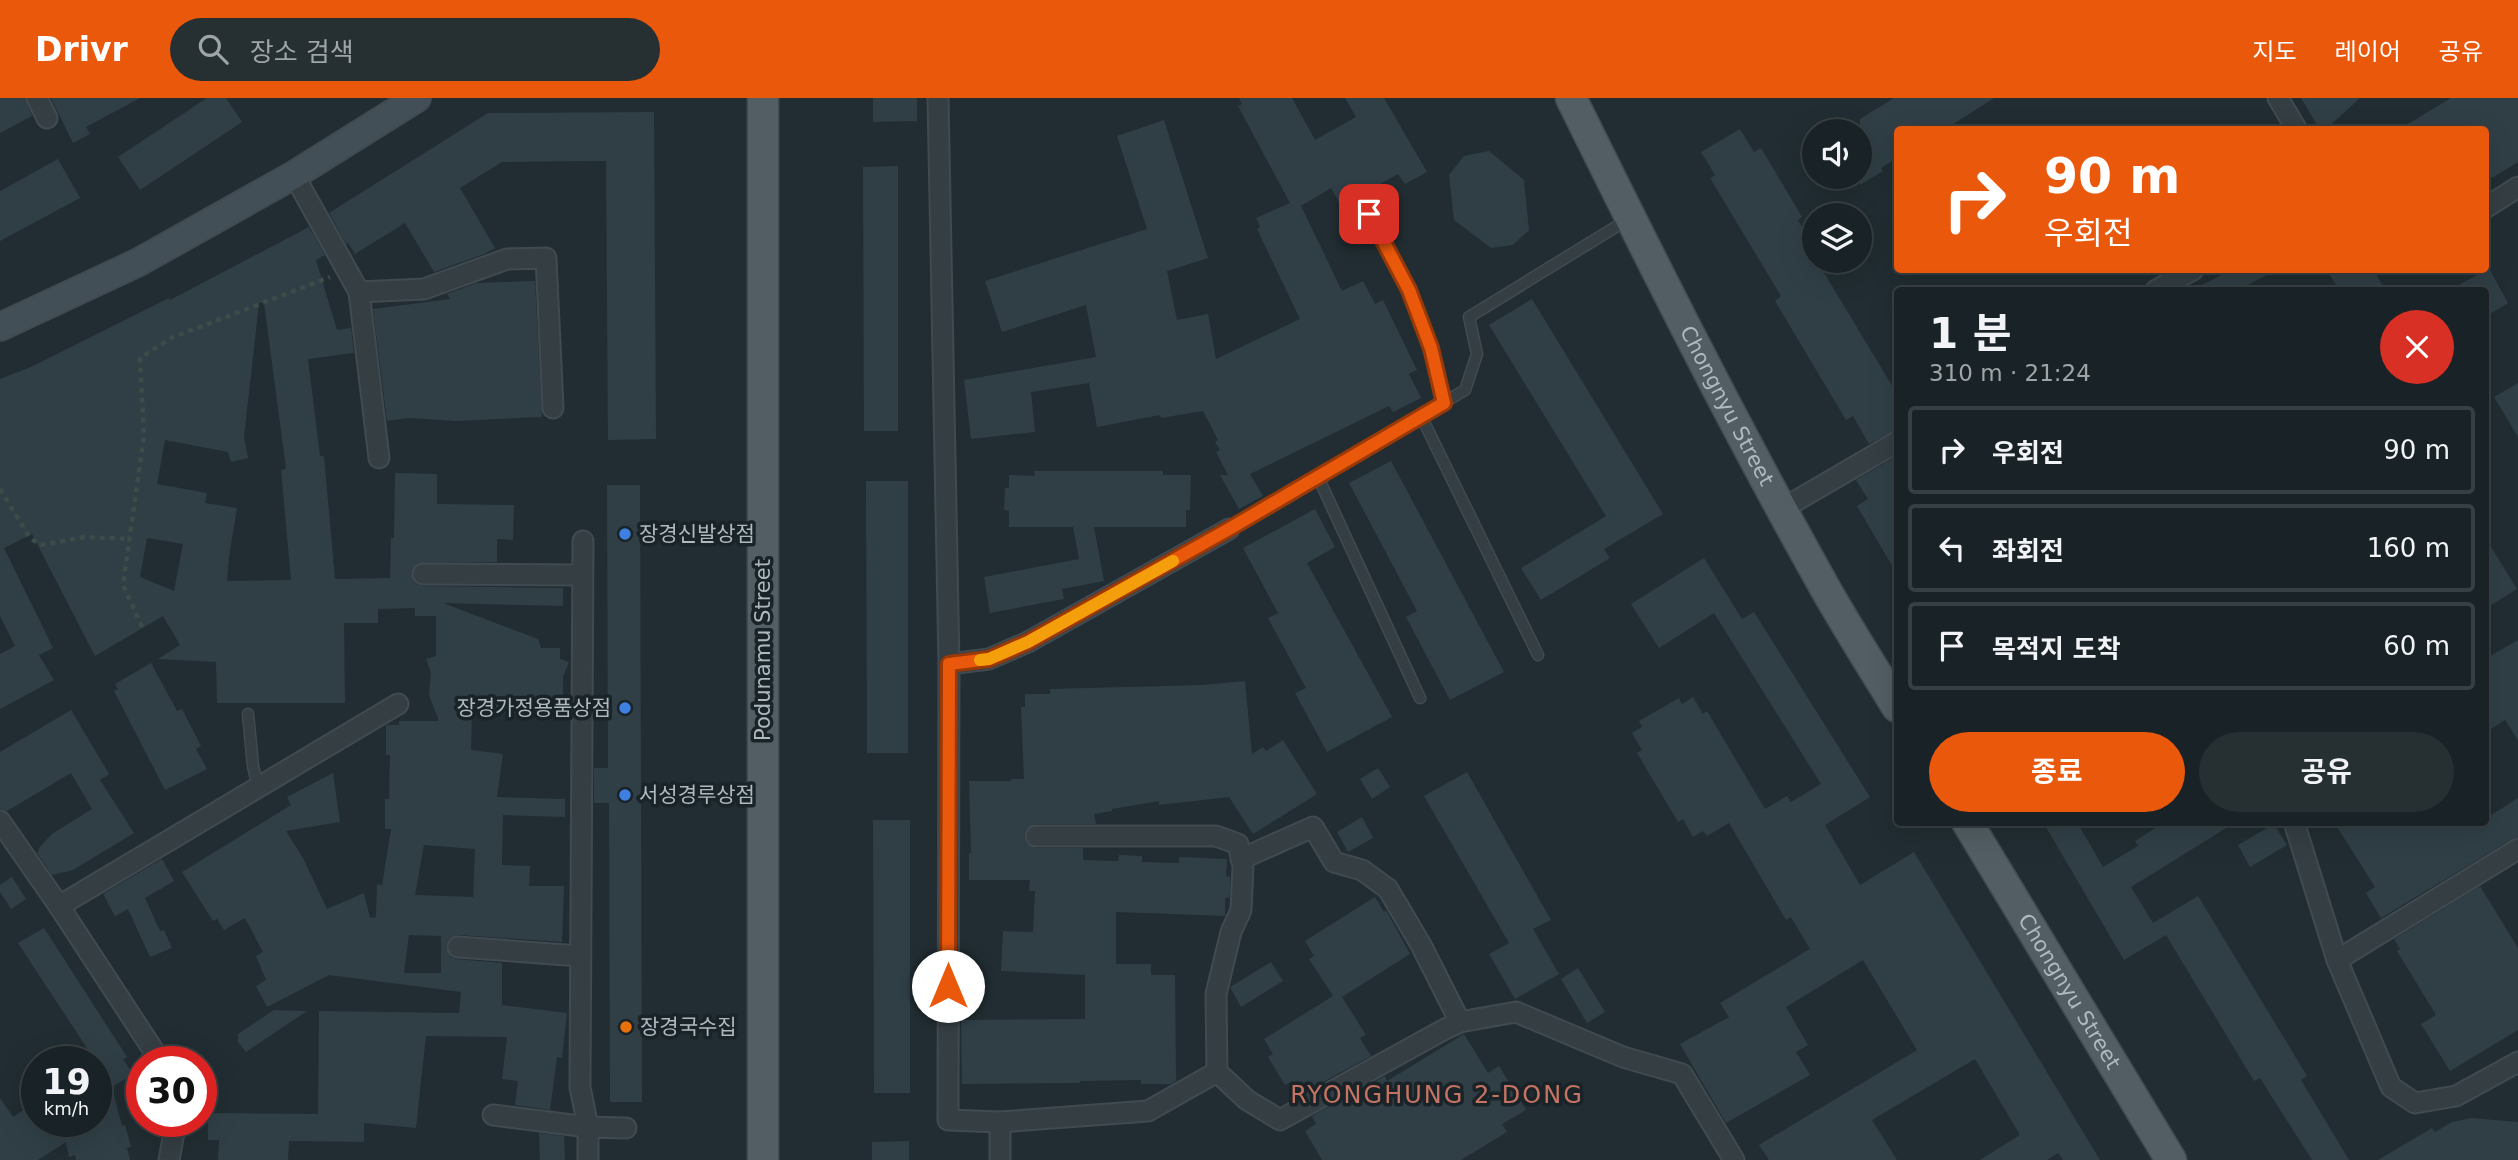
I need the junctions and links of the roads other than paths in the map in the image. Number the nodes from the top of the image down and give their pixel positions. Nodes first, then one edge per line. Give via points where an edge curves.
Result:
1 (37, 98) edge
2 (417, 98) edge
3 (763, 98) edge
4 (937, 98) edge
5 (1571, 98) edge
6 (2278, 98) edge
7 (47, 118) dead end
8 (2295, 126) edge
9 (294, 175) junction
10 (2518, 187) edge
11 (2489, 205) edge
12 (1369, 214) dead end
13 (1630, 218) junction
14 (2188, 273) edge
15 (2162, 287) edge
16 (359, 292) junction
17 (0, 327) edge
18 (1444, 403) junction
19 (553, 408) dead end
20 (1421, 416) junction
21 (1894, 444) edge
22 (379, 458) dead end
23 (1318, 477) junction
24 (1782, 509) junction
25 (1229, 529) joint
26 (583, 541) dead end
27 (423, 574) dead end
28 (582, 575) junction
29 (1538, 655) dead end
30 (949, 664) junction
31 (1420, 698) dead end
32 (1894, 702) edge
33 (398, 704) dead end
34 (248, 714) dead end
35 (258, 788) junction
36 (0, 821) edge
37 (1969, 826) edge
38 (2295, 826) edge
39 (1036, 836) dead end
40 (2516, 854) edge
41 (1241, 859) junction
42 (59, 906) junction
43 (458, 947) dead end
44 (580, 956) junction
45 (2337, 960) junction
46 (1460, 1022) junction
47 (151, 1046) edge
48 (2518, 1062) edge
49 (1217, 1072) junction
50 (494, 1115) dead end
51 (1000, 1122) junction
52 (588, 1127) junction
53 (626, 1128) dead end
54 (173, 1137) edge
55 (169, 1160) edge
56 (588, 1160) edge
57 (764, 1160) edge
58 (1000, 1160) edge
59 (1734, 1160) edge
60 (2171, 1160) edge

1 - 7 street
2 - 9 main road
3 - 57 main road, Podunamu Street
4 - 30 street
5 - 13 main road, Chongnyu Street
6 - 8 street
9 - 16 street
9 - 17 main road via 137,264
10 - 11 street
12 - 18 lane via 1409,290 1431,348
13 - 18 lane via 1469,317 1477,354 1465,390
13 - 24 main road, Chongnyu Street
14 - 15 street
16 - 19 street via 424,289 506,259 546,258
16 - 22 street
18 - 20 lane
20 - 23 lane
20 - 29 lane
21 - 24 street
23 - 25 lane
23 - 31 lane
24 - 32 main road, Chongnyu Street
25 - 30 street via 1028,642 989,659
26 - 28 street
27 - 28 street
28 - 44 street
30 - 51 street via 948,1120
33 - 35 street
34 - 35 lane
35 - 42 street
36 - 42 street
37 - 60 main road, Chongnyu Street
38 - 45 street
39 - 41 street via 1216,835 1238,844
40 - 45 street
41 - 46 street via 1313,827 1334,862 1362,870 1388,889
41 - 49 street via 1241,910 1216,994
42 - 47 street
43 - 44 street
44 - 52 street via 580,1087
45 - 48 street via 2391,1087 2415,1102 2456,1096
46 - 49 street via 1280,1120 1247,1100
46 - 59 street via 1516,1012 1623,1057 1682,1074
49 - 51 street via 1148,1111
50 - 52 street
51 - 58 street
52 - 53 street
52 - 56 street
54 - 55 street

